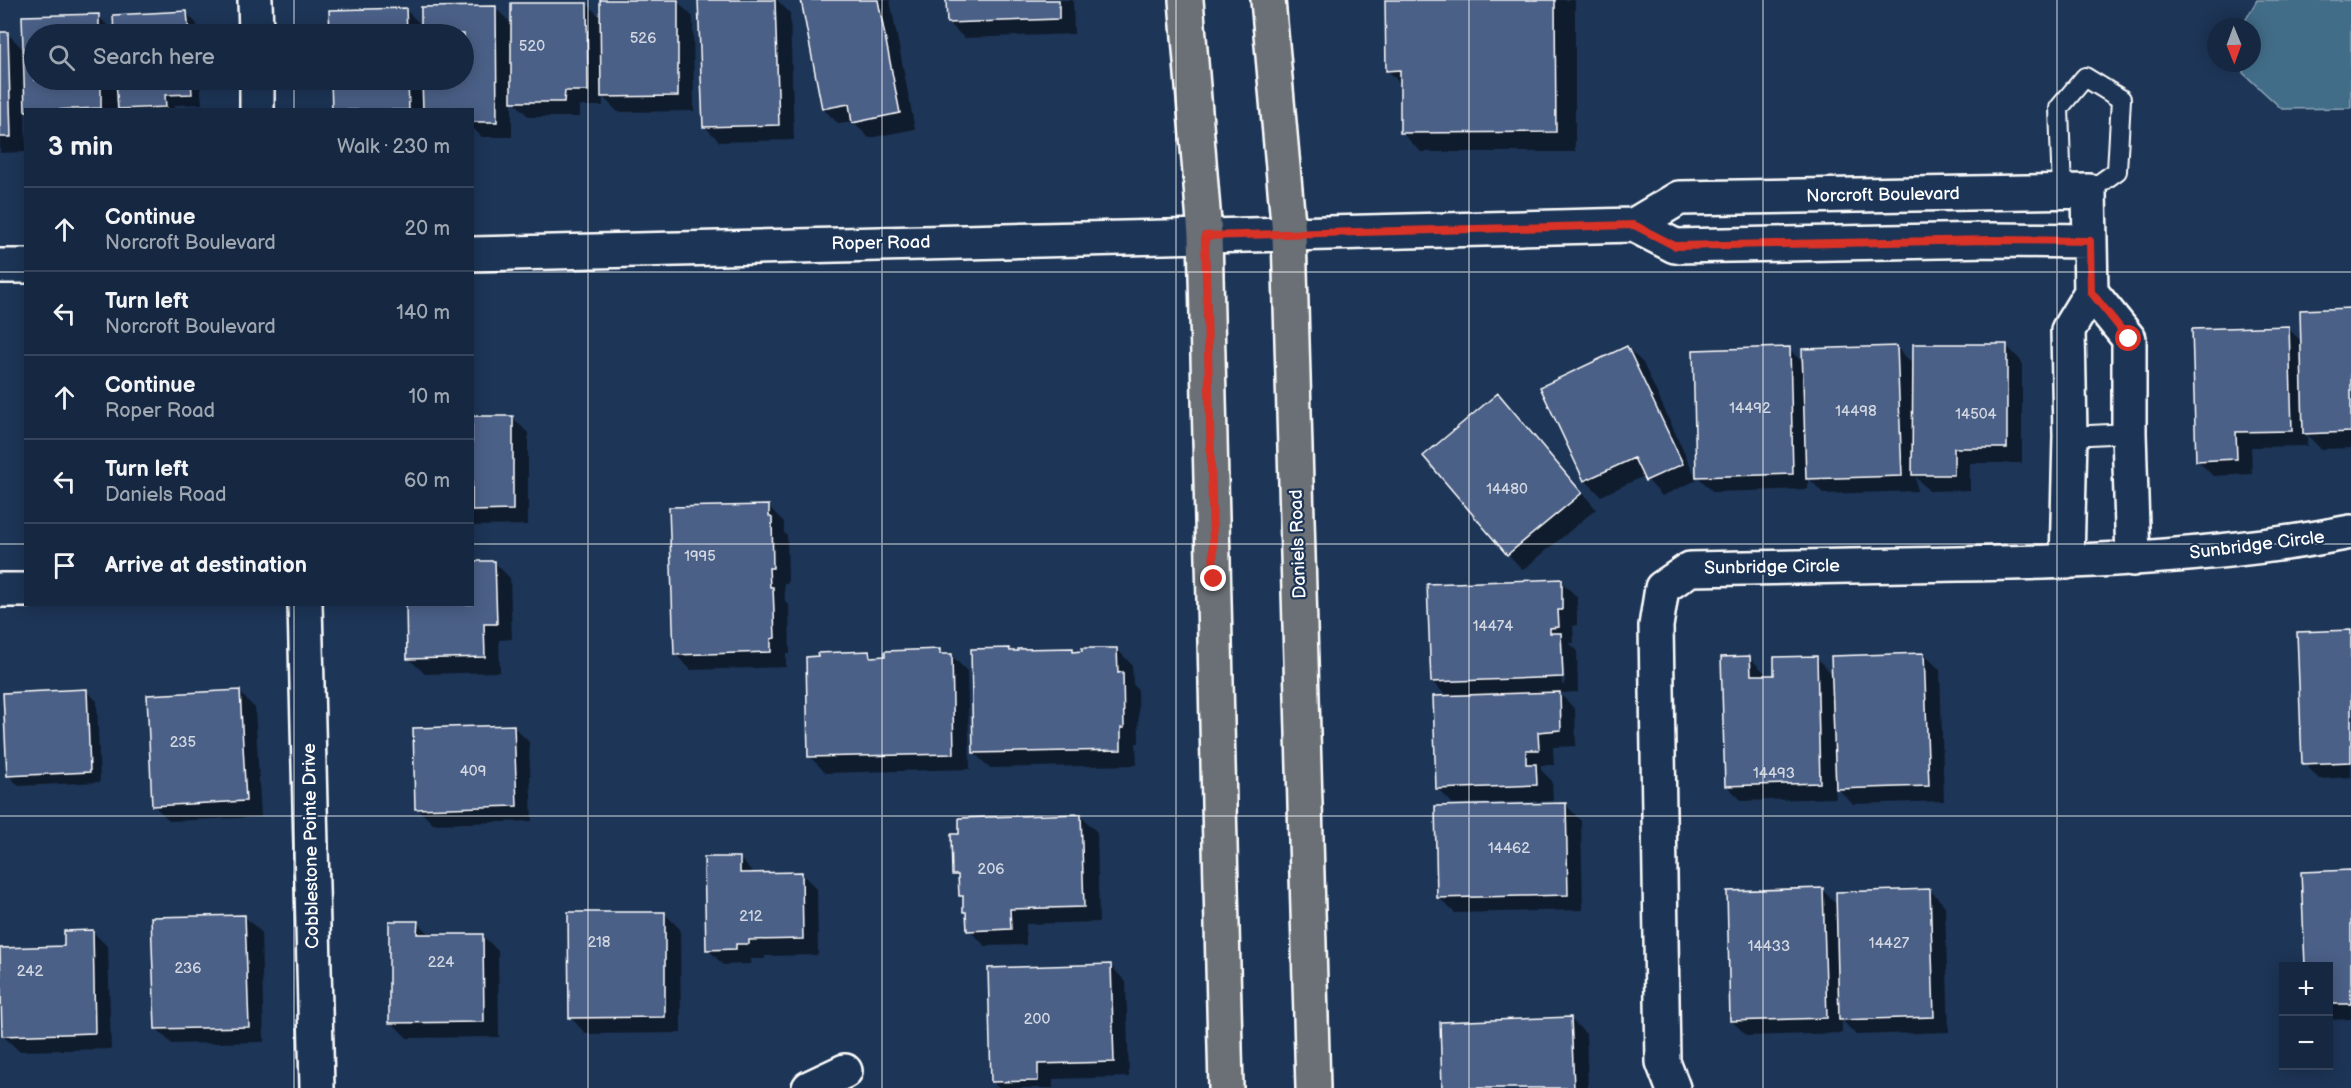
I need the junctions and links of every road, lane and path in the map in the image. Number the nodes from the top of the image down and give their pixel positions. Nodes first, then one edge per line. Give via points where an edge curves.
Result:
1 (255, 0) edge
2 (1186, 0) edge
3 (1268, 0) edge
4 (256, 24) edge
5 (257, 90) edge
6 (257, 108) edge
7 (2076, 191) junction
8 (1634, 225) junction
9 (1289, 234) junction
10 (1205, 236) junction
11 (2090, 241) junction
12 (474, 254) edge
13 (0, 266) edge
14 (24, 266) edge
15 (2091, 292) junction
16 (2129, 434) junction
17 (2070, 436) junction
18 (2351, 532) edge
19 (2133, 559) junction
20 (2067, 562) junction
21 (0, 590) edge
22 (24, 590) edge
23 (305, 606) edge
24 (845, 1071) dead end
25 (317, 1088) edge
26 (809, 1088) edge
27 (1226, 1088) edge
28 (1314, 1088) edge
29 (1673, 1088) edge

1 - 4 street
2 - 10 main road
3 - 9 main road, Daniels Road
5 - 6 street
7 - 7 lane via 2117,171 2121,99 2085,77 2059,108
7 - 8 street, Norcroft Boulevard via 1679,198
7 - 11 street
8 - 9 street, Norcroft Boulevard
8 - 11 street, Norcroft Boulevard via 1675,246
9 - 10 street, Roper Road
9 - 28 main road, Daniels Road
10 - 12 street, Roper Road
10 - 27 main road
11 - 15 street
13 - 14 street
15 - 16 street via 2129,339
15 - 17 street via 2068,330
16 - 17 lane
16 - 19 street
17 - 20 street
18 - 19 street, Sunbridge Circle via 2289,544
19 - 20 street, Sunbridge Circle
20 - 29 street, Sunbridge Circle via 1690,569 1662,588 1656,626 1664,1062
21 - 22 street
23 - 25 street, Cobblestone Pointe Drive
24 - 26 street

